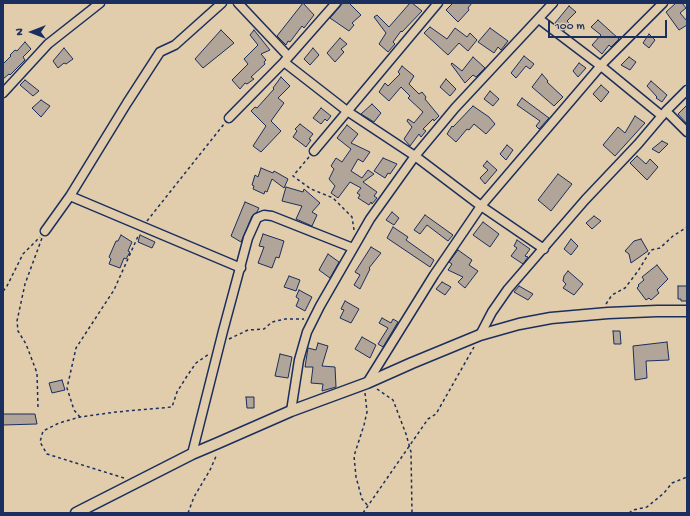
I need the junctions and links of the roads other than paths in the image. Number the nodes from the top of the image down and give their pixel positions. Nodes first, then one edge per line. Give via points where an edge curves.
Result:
1 (100, 3) edge
2 (222, 3) edge
3 (238, 3) edge
4 (336, 3) edge
5 (438, 3) edge
6 (553, 3) edge
7 (663, 3) edge
8 (90, 6) edge
9 (538, 19) junction
10 (286, 59) junction
11 (601, 66) junction
12 (687, 90) edge
13 (3, 93) edge
14 (347, 111) junction
15 (664, 114) junction
16 (229, 118) road end
17 (687, 132) edge
18 (314, 151) road end
19 (415, 156) junction
20 (70, 196) junction
21 (481, 206) junction
22 (45, 231) road end
23 (353, 248) junction
24 (544, 249) junction
25 (241, 268) junction
26 (687, 311) edge
27 (480, 335) junction
28 (364, 384) junction
29 (291, 411) junction
30 (192, 454) junction
31 (76, 513) edge

1 - 8 street
2 - 20 street via 175,45 160,52 126,102
3 - 10 street
4 - 10 street
5 - 14 street
6 - 9 street
7 - 11 street
8 - 13 street via 48,44
9 - 11 street
9 - 19 street via 455,108
10 - 14 street
10 - 16 street
11 - 15 street
11 - 21 street
12 - 15 street
14 - 18 street
14 - 19 street
15 - 17 street
15 - 24 street
19 - 21 street
19 - 23 street via 370,219
20 - 22 street
20 - 25 street
21 - 24 street
21 - 28 street
23 - 25 street via 279,218 264,215 257,218 248,238
23 - 29 street via 307,332 299,360
24 - 27 street via 508,289
25 - 30 street
26 - 27 street via 551,318
27 - 28 street
28 - 29 street
29 - 30 street
30 - 31 street

